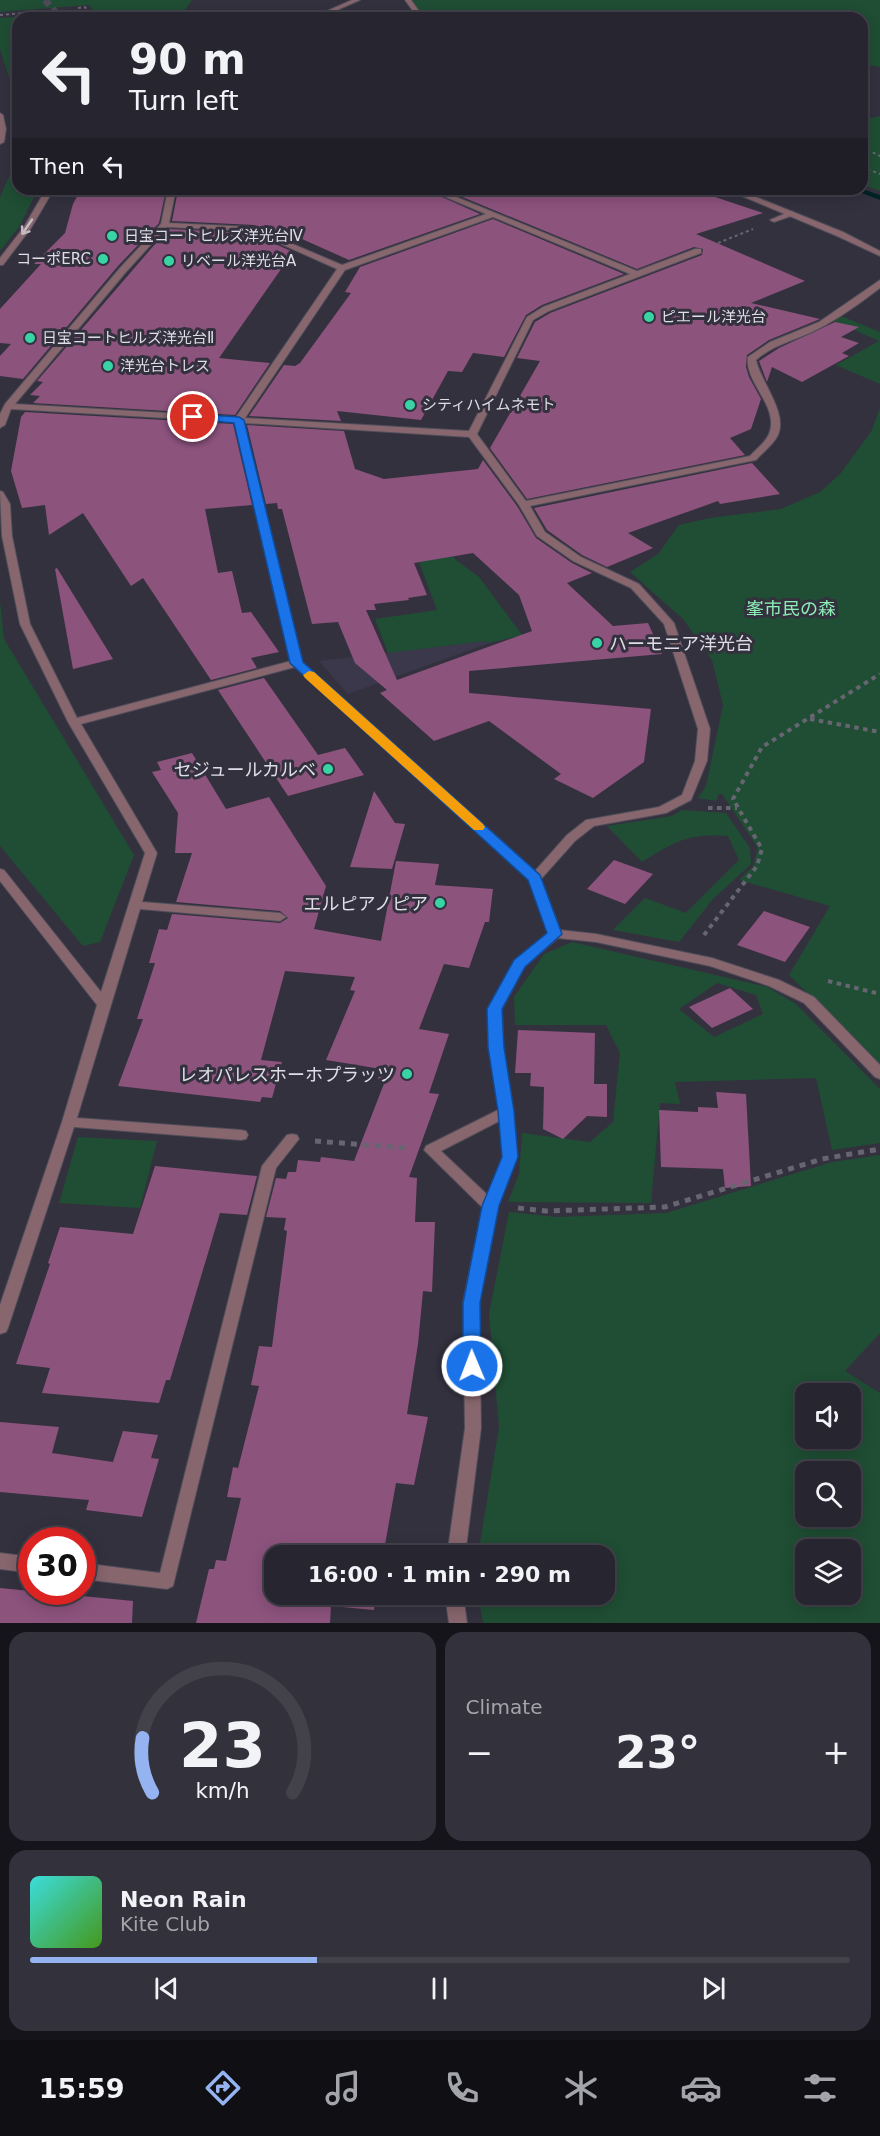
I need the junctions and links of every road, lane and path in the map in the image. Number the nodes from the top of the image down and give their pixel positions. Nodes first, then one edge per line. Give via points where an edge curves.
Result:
1 (357, 0) edge
2 (328, 12) edge
3 (0, 115) edge
4 (0, 142) edge
5 (46, 195) edge
6 (171, 195) edge
7 (445, 195) edge
8 (744, 195) edge
9 (791, 213) junction
10 (494, 214) junction
11 (774, 220) joint
12 (165, 225) junction
13 (698, 251) joint
14 (880, 254) edge
15 (0, 263) edge
16 (342, 268) junction
17 (636, 274) junction
18 (880, 282) edge
19 (8, 406) junction
20 (239, 420) junction
21 (0, 425) edge
22 (472, 434) junction
23 (0, 494) edge
24 (524, 504) junction
25 (297, 663) junction
26 (880, 674) edge
27 (810, 719) junction
28 (74, 722) junction
29 (880, 732) edge
30 (0, 873) edge
31 (535, 878) junction
32 (135, 905) junction
33 (280, 917) dead end
34 (555, 934) junction
35 (687, 958) junction
36 (104, 1005) junction
37 (880, 1074) edge
38 (506, 1111) junction
39 (69, 1122) junction
40 (241, 1135) dead end
41 (292, 1139) joint
42 (880, 1149) edge
43 (431, 1150) junction
44 (490, 1206) junction
45 (0, 1328) edge
46 (457, 1545) edge
47 (0, 1561) edge
48 (18, 1563) edge
49 (96, 1573) edge
50 (456, 1605) edge
51 (458, 1623) edge

1 - 2 street
3 - 4 street
5 -> 15 street
6 - 12 street
7 - 10 street
8 - 9 street
9 - 11 street
9 - 14 street
10 - 16 street
10 - 17 street
11 - 13 path
12 - 16 street via 253,229
12 - 19 street
13 - 17 street
16 - 20 street
17 - 22 street via 530,319
18 - 24 street via 847,308 813,328 764,347 751,359 752,370 777,420 774,434 753,458
19 - 20 street
19 - 21 street
20 - 22 street
20 - 25 street
22 - 24 street
23 - 28 street via 26,624
24 - 31 street via 541,534 577,559 634,586 669,623 704,729 701,761 687,797 662,810 590,823
25 - 28 street
25 - 31 street
26 - 27 path
27 - 29 path
27 - 35 path via 762,747 733,800 762,849 757,866
28 - 32 street via 151,853
30 - 36 street
31 - 34 street
32 - 33 street
32 - 36 street
34 - 35 street via 596,938
34 - 38 street via 519,964 495,1009 496,1047
35 - 37 street via 774,982 809,1000
36 - 39 street
38 - 43 street
38 - 44 street via 510,1157
39 - 40 street
39 - 45 street
41 - 43 path
41 - 49 street via 269,1166 167,1581
42 - 44 path via 822,1159 665,1207 546,1211
43 - 44 street
44 - 46 street via 471,1303 473,1428
47 - 48 street
50 - 51 street

